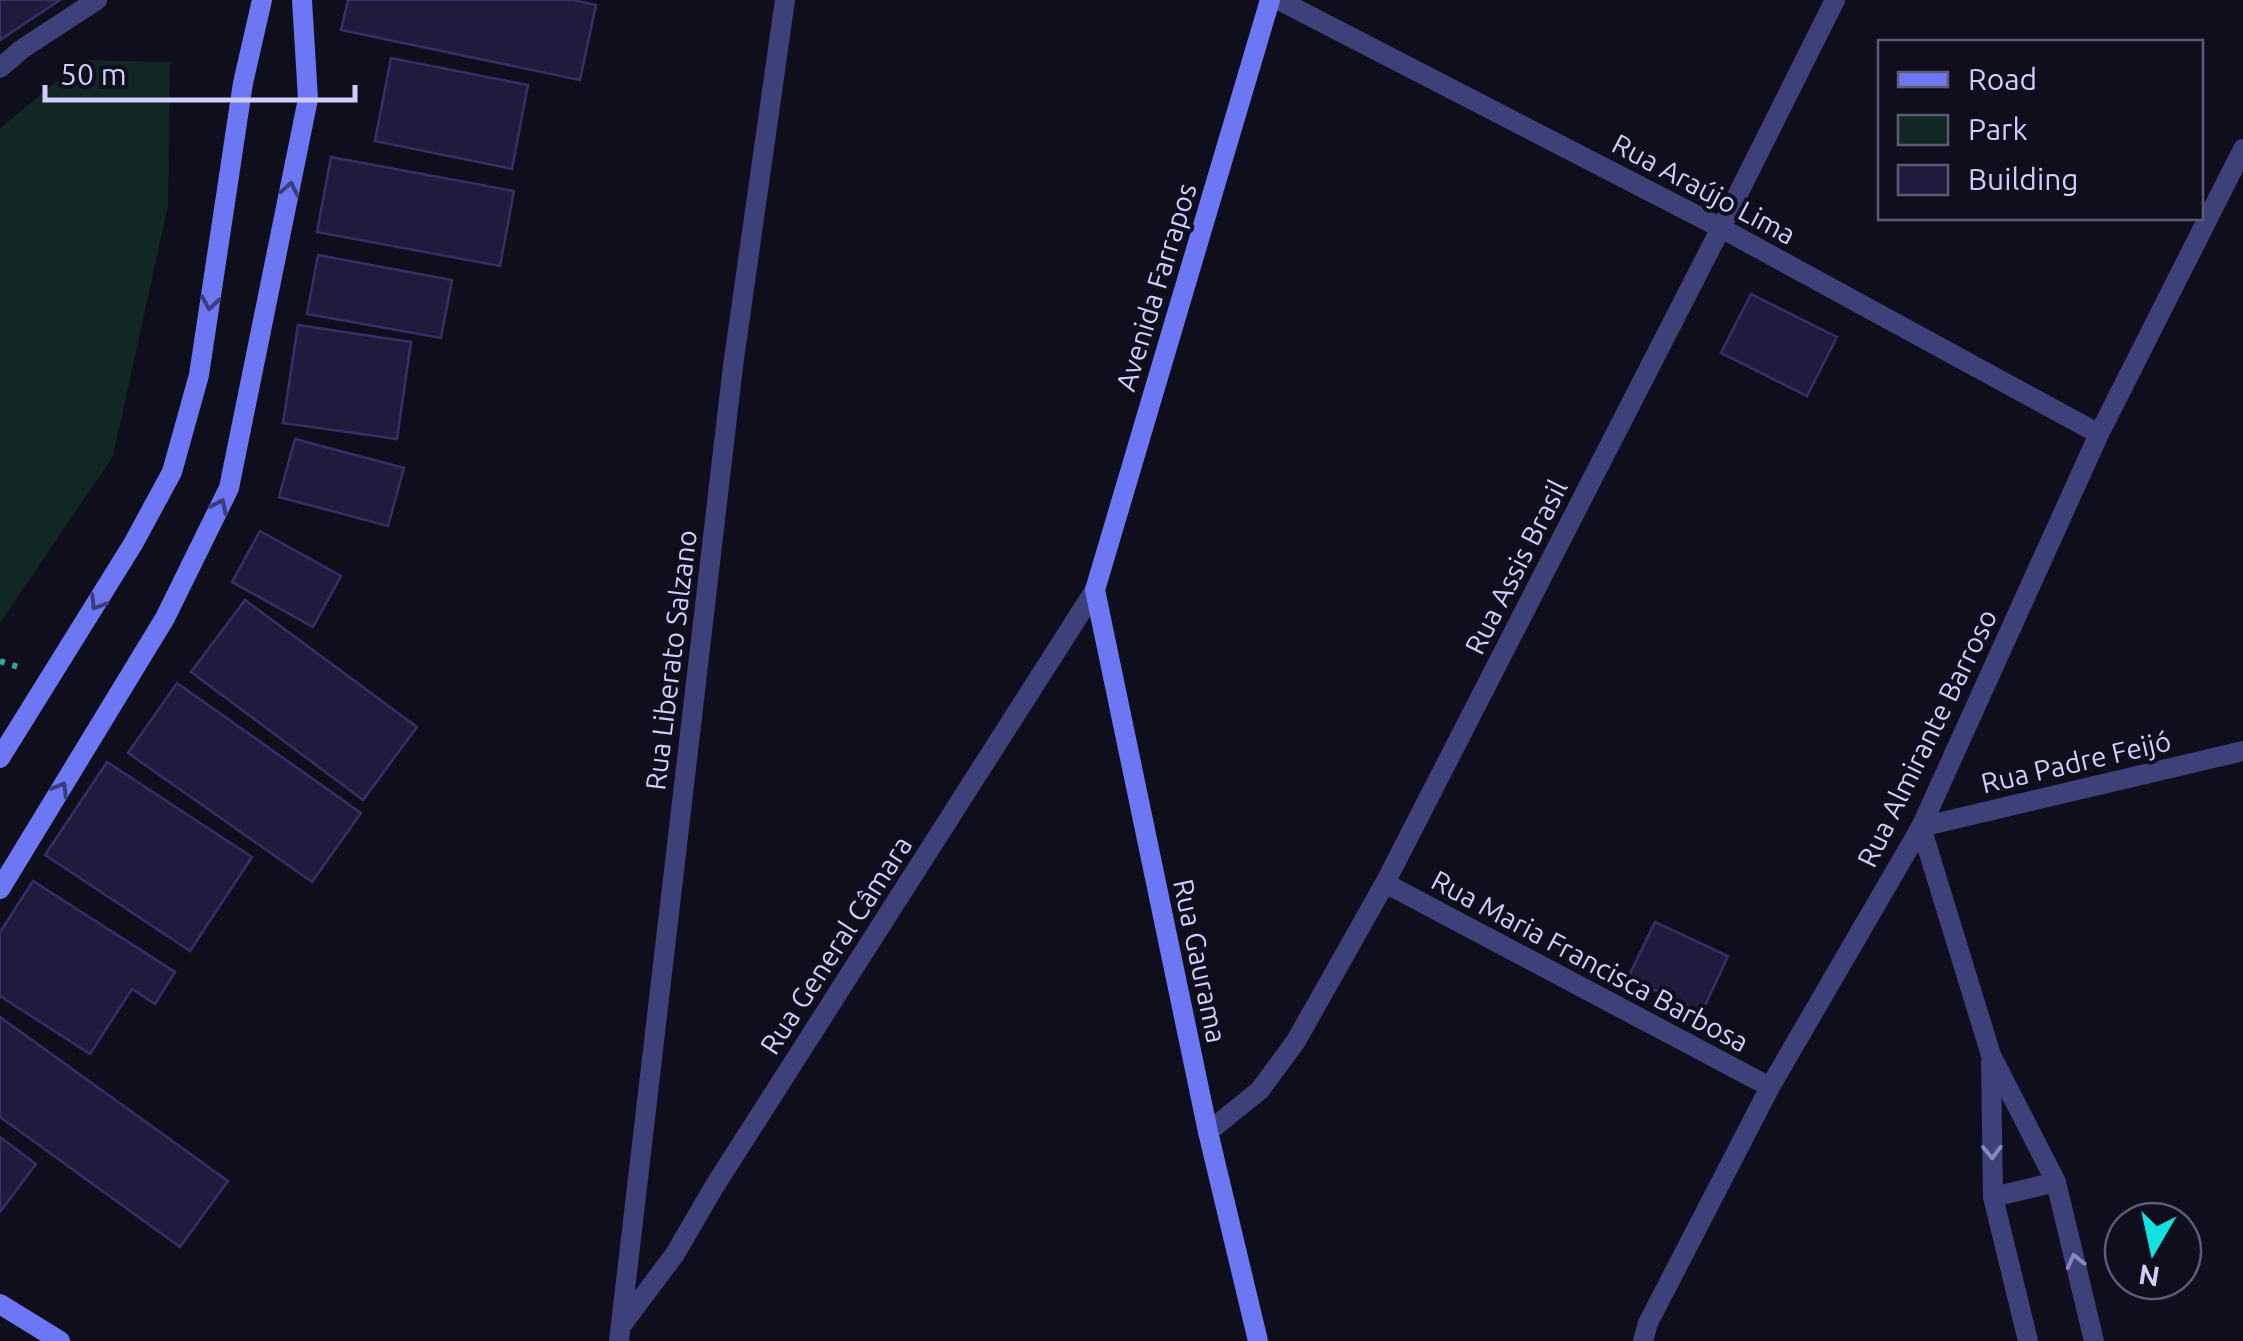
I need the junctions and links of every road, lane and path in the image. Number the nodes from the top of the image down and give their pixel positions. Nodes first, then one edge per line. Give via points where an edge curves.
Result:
1 (97, 0) edge
2 (262, 0) edge
3 (302, 0) edge
4 (785, 0) edge
5 (1270, 0) edge
6 (1279, 0) edge
7 (1835, 0) edge
8 (0, 68) edge
9 (2243, 150) edge
10 (1722, 228) junction
11 (2099, 434) junction
12 (1095, 590) junction
13 (2243, 751) edge
14 (0, 758) edge
15 (1921, 827) junction
16 (4, 875) edge
17 (1385, 883) junction
18 (1990, 1055) junction
19 (1770, 1088) junction
20 (1208, 1132) junction
21 (2056, 1182) junction
22 (1993, 1197) junction
23 (0, 1304) edge
24 (617, 1336) edge
25 (60, 1341) edge
26 (1258, 1341) edge
27 (1642, 1341) edge
28 (2028, 1341) edge
29 (2094, 1341) edge

1 - 8 street
2 -> 14 main road via 199,374 172,472
16 -> 3 main road via 165,618 229,488 308,99
4 - 24 street, Rua Liberato Salzano via 733,366
5 - 12 main road, Avenida Farrapos
6 - 10 street, Rua Araújo Lima
7 - 10 street, Rua Assis Brasil
9 - 11 street, Rua Almirante Barroso
10 - 11 street, Rua Araújo Lima
10 - 17 street, Rua Assis Brasil
11 - 15 street, Rua Almirante Barroso
12 - 20 main road, Rua Gaurama
12 - 24 street, Rua General Câmara
13 - 15 street, Rua Padre Feijó
15 - 18 street
15 - 19 street, Rua Almirante Barroso
17 - 19 street, Rua Maria Francisca Barbosa
17 - 20 street, Rua Assis Brasil via 1296,1041 1260,1090
18 - 21 street
18 -> 22 street
19 - 27 street, Rua Almirante Barroso
20 - 26 main road, Rua Gaurama
21 - 22 street
29 -> 21 street
22 - 28 street
23 - 25 main road

